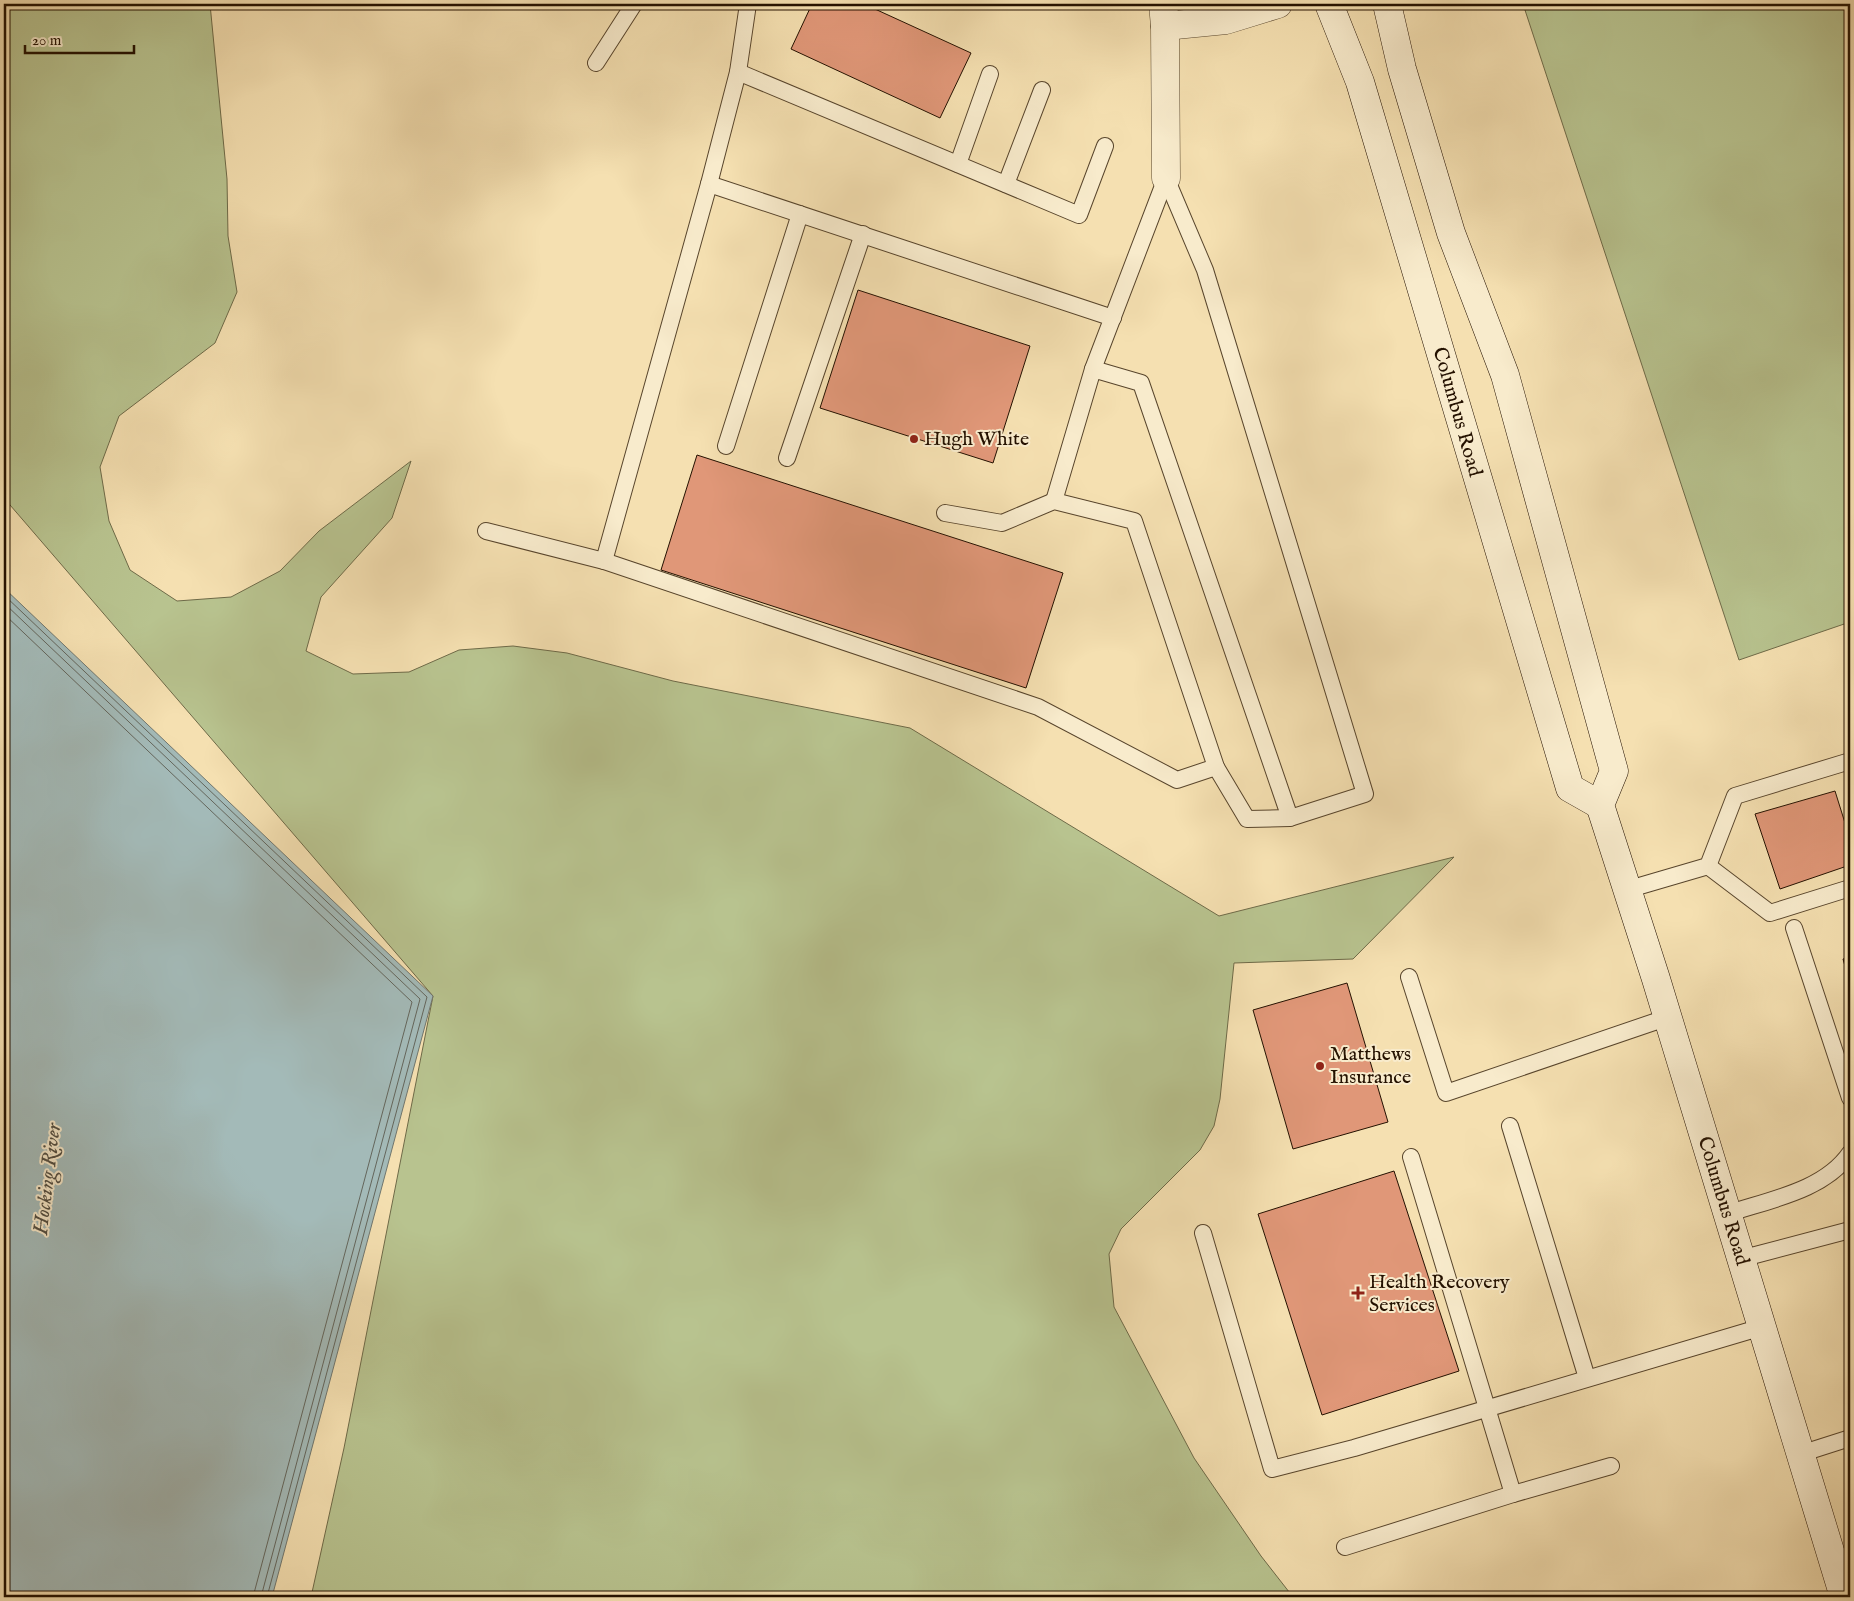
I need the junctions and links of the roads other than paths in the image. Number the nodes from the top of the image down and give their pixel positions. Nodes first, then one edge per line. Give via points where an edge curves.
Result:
1 (634, 4) edge
2 (748, 4) edge
3 (1278, 4) edge
4 (1329, 4) edge
5 (1387, 4) edge
6 (1164, 15) edge
7 (596, 63) dead end
8 (738, 72) junction
9 (990, 74) dead end
10 (1042, 90) dead end
11 (1105, 146) dead end
12 (958, 164) junction
13 (1166, 178) junction
14 (709, 184) junction
15 (1006, 184) junction
16 (800, 214) junction
17 (863, 234) junction
18 (1113, 318) junction
19 (1092, 369) junction
20 (726, 446) dead end
21 (787, 458) dead end
22 (1054, 501) junction
23 (945, 513) dead end
24 (486, 531) dead end
25 (604, 561) junction
26 (1850, 761) edge
27 (1216, 767) junction
28 (1600, 805) junction
29 (1290, 818) junction
30 (1708, 866) junction
31 (1850, 888) edge
32 (1626, 890) junction
33 (1794, 928) dead end
34 (1410, 977) dead end
35 (1666, 1018) junction
36 (1850, 1098) edge
37 (1510, 1126) dead end
38 (1850, 1153) edge
39 (1411, 1157) dead end
40 (1727, 1214) junction
41 (1850, 1230) edge
42 (1203, 1233) dead end
43 (1740, 1259) junction
44 (1762, 1327) junction
45 (1587, 1378) junction
46 (1487, 1407) junction
47 (1850, 1438) edge
48 (1800, 1454) junction
49 (1611, 1466) dead end
50 (1512, 1494) junction
51 (1345, 1547) dead end
52 (1844, 1597) edge

1 - 7 lane
2 - 8 lane
3 - 6 main road via 1226,20
4 - 28 main road, Columbus Road via 1360,82 1570,788
5 - 28 main road via 1402,69 1451,233 1505,375 1614,771
6 - 13 main road
8 - 12 lane
8 - 14 lane
9 - 12 lane
10 - 15 lane
11 - 15 lane via 1079,215
12 - 15 lane
13 - 18 lane
13 - 29 lane via 1205,270 1365,794
14 - 16 lane
14 - 25 lane
16 - 17 lane
16 - 20 lane
17 - 18 lane
17 - 21 lane
18 - 19 lane
19 - 22 lane
19 - 29 lane via 1141,384
22 - 23 lane via 1002,523
22 - 27 lane via 1134,521
24 - 25 lane
25 - 27 lane via 1038,706 1177,780
26 - 30 lane via 1735,796
27 - 29 lane via 1247,819
28 - 32 main road, Columbus Road
30 - 31 lane via 1770,913
30 - 32 lane
32 - 35 main road, Columbus Road
33 - 36 lane
34 - 35 lane via 1446,1093
35 - 40 main road, Columbus Road
37 - 45 lane
38 - 40 lane via 1812,1185
39 - 46 lane
40 - 43 main road, Columbus Road
41 - 43 lane
42 - 46 lane via 1272,1469 1354,1448
43 - 44 main road, Columbus Road
44 - 45 lane
44 - 48 main road, Columbus Road
45 - 46 lane
46 - 50 lane
47 - 48 lane
48 - 52 main road, Columbus Road
49 - 50 lane
50 - 51 lane

